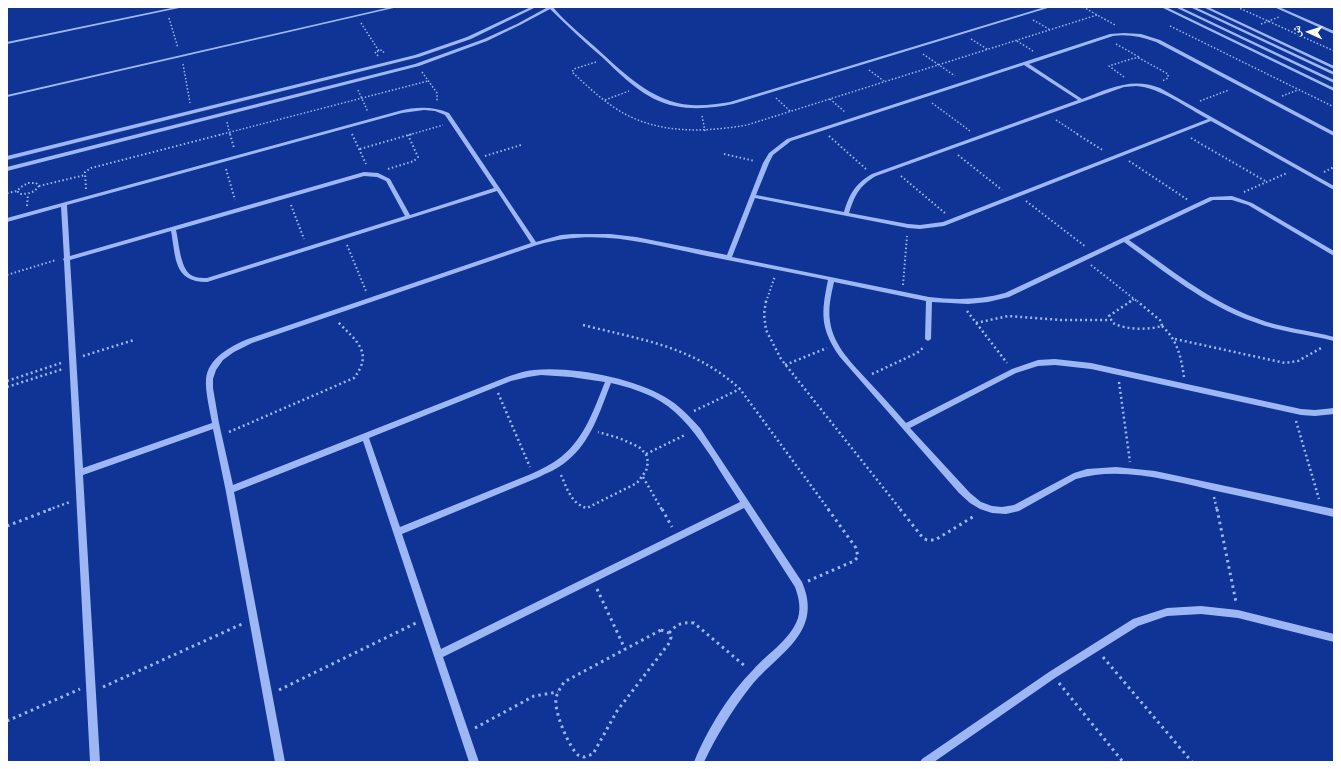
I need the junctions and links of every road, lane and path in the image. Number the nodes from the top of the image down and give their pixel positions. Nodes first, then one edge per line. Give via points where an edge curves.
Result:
1 (182, 7) edge
2 (396, 7) edge
3 (534, 7) edge
4 (551, 7) edge
5 (1049, 7) edge
6 (1082, 7) edge
7 (1163, 7) edge
8 (1177, 7) edge
9 (1192, 7) edge
10 (1205, 7) edge
11 (1237, 7) edge
12 (1276, 7) edge
13 (1290, 13) junction
14 (1024, 15) junction
15 (357, 17) junction
16 (1268, 21) junction
17 (1170, 26) dead end
18 (1249, 28) junction
19 (1050, 30) dead end
20 (962, 33) junction
21 (1334, 33) edge
22 (1129, 34) junction
23 (1105, 37) junction
24 (1016, 40) dead end
25 (7, 43) edge
26 (915, 48) junction
27 (988, 49) dead end
28 (379, 51) dead end
29 (1334, 51) edge
30 (1045, 58) junction
31 (1142, 59) junction
32 (861, 64) junction
33 (1026, 64) junction
34 (418, 65) junction
35 (1334, 68) edge
36 (1334, 74) edge
37 (428, 81) junction
38 (355, 82) junction
39 (884, 82) dead end
40 (1334, 82) edge
41 (965, 84) junction
42 (1135, 84) junction
43 (1240, 85) junction
44 (1151, 86) junction
45 (638, 88) junction
46 (1334, 90) edge
47 (769, 92) junction
48 (7, 96) edge
49 (923, 97) junction
50 (361, 98) junction
51 (830, 99) dead end
52 (605, 100) dead end
53 (1082, 101) junction
54 (1188, 106) junction
55 (700, 107) junction
56 (1334, 108) edge
57 (432, 109) junction
58 (791, 111) dead end
59 (225, 114) junction
60 (1047, 114) junction
61 (853, 119) junction
62 (1212, 119) junction
63 (372, 120) junction
64 (453, 122) junction
65 (348, 127) junction
66 (821, 129) junction
67 (705, 131) dead end
68 (1180, 131) junction
69 (230, 132) junction
70 (1334, 134) edge
71 (408, 135) junction
72 (979, 138) junction
73 (521, 145) dead end
74 (949, 148) junction
75 (360, 149) junction
76 (724, 154) dead end
77 (1117, 156) junction
78 (236, 157) junction
79 (7, 158) edge
80 (477, 158) junction
81 (224, 161) junction
82 (766, 163) junction
83 (1299, 168) junction
84 (7, 169) edge
85 (892, 169) junction
86 (371, 174) junction
87 (85, 175) junction
88 (874, 176) junction
89 (1267, 182) junction
90 (39, 186) junction
91 (1334, 188) edge
92 (498, 189) junction
93 (17, 191) junction
94 (7, 193) edge
95 (288, 195) junction
96 (1018, 195) junction
97 (753, 196) junction
98 (86, 198) junction
99 (1012, 198) junction
100 (1232, 198) junction
101 (64, 204) junction
102 (1196, 205) junction
103 (238, 209) junction
104 (846, 214) junction
105 (408, 217) junction
106 (7, 220) edge
107 (954, 221) junction
108 (908, 226) junction
109 (173, 228) junction
110 (344, 238) junction
111 (1124, 239) junction
112 (535, 244) junction
113 (308, 249) junction
114 (1094, 253) junction
115 (1334, 254) edge
116 (728, 257) junction
117 (66, 258) junction
118 (1083, 258) junction
119 (777, 268) junction
120 (7, 275) edge
121 (831, 280) junction
122 (902, 294) junction
123 (929, 299) junction
124 (1134, 299) junction
125 (370, 300) junction
126 (960, 302) junction
127 (330, 314) junction
128 (1110, 320) junction
129 (976, 323) junction
130 (583, 325) dead end
131 (1162, 326) junction
132 (928, 339) joint
133 (1175, 339) junction
134 (1334, 339) edge
135 (1328, 344) dead end
136 (834, 345) junction
137 (73, 365) junction
138 (785, 365) junction
139 (1014, 371) junction
140 (1117, 372) junction
141 (862, 378) junction
142 (609, 380) junction
143 (495, 385) junction
144 (7, 387) edge
145 (1185, 387) junction
146 (740, 389) junction
147 (1293, 410) junction
148 (1334, 411) edge
149 (684, 415) junction
150 (215, 425) junction
151 (905, 427) junction
152 (589, 429) junction
153 (697, 430) junction
154 (365, 436) junction
155 (218, 437) junction
156 (646, 454) junction
157 (556, 466) junction
158 (1132, 470) junction
159 (79, 473) junction
160 (534, 476) junction
161 (643, 477) junction
162 (1212, 486) junction
163 (230, 490) junction
164 (80, 498) junction
165 (745, 504) junction
166 (986, 508) junction
167 (1323, 511) junction
168 (1334, 514) edge
169 (7, 526) edge
170 (397, 532) junction
171 (678, 537) junction
172 (592, 579) junction
173 (799, 585) junction
174 (1238, 614) junction
175 (426, 618) junction
176 (254, 619) junction
177 (669, 633) junction
178 (1334, 638) edge
179 (1095, 648) junction
180 (625, 649) junction
181 (438, 655) junction
182 (755, 675) junction
183 (1052, 675) junction
184 (91, 688) junction
185 (558, 692) junction
186 (268, 695) junction
187 (7, 721) edge
188 (464, 734) junction
189 (581, 757) junction
190 (95, 762) edge
191 (280, 762) edge
192 (474, 762) edge
193 (584, 762) edge
194 (699, 762) edge
195 (925, 762) edge
196 (1123, 762) edge
197 (1192, 762) edge

1 - 25 street
2 - 15 street
3 - 79 street via 475,35 417,56
4 - 34 street via 494,37
4 - 45 street
5 - 14 street
6 - 22 path
7 - 46 street
8 - 40 street
9 - 36 street
10 - 18 street
11 - 16 path
12 - 13 street
13 - 16 path
13 - 21 street
14 - 19 path
14 - 20 street
15 - 28 path
15 - 48 street
16 - 18 path
16 - 29 path
17 - 56 path
18 - 35 street
20 - 26 street
20 - 27 path
22 - 23 street
22 - 43 street via 1158,41
23 - 30 street
23 - 31 path
24 - 30 path
26 - 32 street
26 - 41 path
30 - 33 street
31 - 42 path via 1134,58 1109,66
31 - 44 path via 1169,76
32 - 39 path
32 - 47 street
33 - 41 street
33 - 53 street
34 - 37 path
34 - 38 street
37 - 50 path
37 - 57 path via 438,97
38 - 50 path
38 - 59 street
41 - 49 street
42 - 44 street
42 - 53 street
43 - 54 path
43 - 70 street
44 - 54 street
45 - 52 path
45 - 55 street via 665,102
47 - 55 street via 731,103
47 - 58 path
49 - 61 street
49 - 72 path
50 - 63 path
50 - 69 path
51 - 61 path
53 - 60 street
54 - 62 street
55 - 67 path
57 - 63 street via 412,110
57 - 64 street via 447,114
59 - 69 path
59 - 84 street
60 - 72 street
60 - 77 path
61 - 66 street
62 - 68 street
62 - 83 street
63 - 65 street
64 - 71 path
64 - 80 street
65 - 75 path
65 - 78 street
66 - 82 street via 789,140 771,154
66 - 88 path
68 - 77 street
68 - 89 path
69 - 78 path
69 - 87 path via 91,168
71 - 75 path
71 - 86 path via 418,155 417,159
72 - 74 street
73 - 80 path
74 - 85 street
74 - 99 path
75 - 86 path
76 - 82 path
77 - 96 street
77 - 102 path
78 - 81 street
80 - 92 street
81 - 98 street
81 - 103 path
82 - 97 street
83 - 89 path
83 - 91 street
85 - 88 street
85 - 107 path
86 - 95 street via 356,175
86 - 105 street via 388,180
87 - 90 path
87 - 98 path
88 - 104 street via 865,180 852,193
89 - 100 path
90 - 93 path via 28,194 20,194
90 - 93 path via 36,182 29,183
92 - 105 street
92 - 112 street
93 - 94 path
95 - 103 street
95 - 113 path
96 - 99 street
96 - 114 path
97 - 104 street
97 - 116 street
98 - 101 street
99 - 107 street
100 - 102 street via 1212,198
100 - 115 street via 1259,208
101 - 106 street
101 - 117 street
102 - 111 street
103 - 109 street
104 - 108 street
105 - 110 street
107 - 108 street via 932,226
108 - 122 path
109 - 113 street via 181,267 184,273 198,280 218,278
109 - 117 street
110 - 113 street
110 - 125 path
111 - 114 street
111 - 134 street via 1201,292 1240,314 1269,325
112 - 116 street via 553,238 595,234 636,239
112 - 125 street
114 - 118 street
116 - 119 street
117 - 120 path
117 - 137 street
118 - 124 path
118 - 126 street via 1007,295 982,301
119 - 121 street
119 - 138 path via 764,307 765,320 773,348
121 - 122 street
121 - 136 street via 825,309 826,322
122 - 123 street
123 - 126 street
123 - 132 street
124 - 128 path via 1109,316
124 - 131 path via 1161,321
125 - 127 street
126 - 129 path
127 - 150 street via 250,341 235,347 223,356 214,366 210,377
127 - 155 path via 361,348 364,363 361,371 354,378
128 - 129 path via 1008,316
128 - 131 path via 1114,324 1126,327 1152,329
129 - 139 path
130 - 146 path via 689,354 722,373
131 - 133 path
132 - 141 path via 924,348 917,353
133 - 135 path via 1285,364 1298,361
133 - 145 path
136 - 138 path
136 - 141 street
137 - 144 path
137 - 159 street
138 - 166 path via 923,538 935,540
139 - 140 street via 1055,362
139 - 151 street
140 - 145 street
140 - 158 path
141 - 151 street
142 - 143 street via 563,372 547,372 515,377
142 - 149 street via 647,390 661,397
142 - 152 street
143 - 154 street
143 - 160 path
145 - 147 street
146 - 149 path
146 - 173 path via 858,553 854,561
147 - 148 street via 1315,413
147 - 167 path
149 - 153 street
150 - 155 street
150 - 159 street
151 - 166 street via 970,498
152 - 156 path via 637,445
152 - 157 street via 576,449
153 - 156 path
153 - 165 street
154 - 163 street
154 - 170 street
155 - 163 street
156 - 161 path via 649,464
157 - 160 street
157 - 161 path via 580,508 587,508 637,483
158 - 162 street
158 - 166 street via 1101,470 1081,474 1016,508 1007,511
159 - 164 street
160 - 170 street
161 - 171 path
162 - 167 street
162 - 174 path
163 - 176 street
164 - 169 path
164 - 184 street
165 - 171 street
165 - 173 street
167 - 168 street
170 - 175 street
171 - 172 street
172 - 180 path
172 - 181 street
173 - 182 street via 804,599 804,614 799,627
174 - 178 street
174 - 179 street via 1201,610 1167,612 1136,622
175 - 181 street
175 - 186 path
176 - 184 path
176 - 186 street
177 - 180 path via 661,630
177 - 182 path via 683,622 694,623
177 - 189 path via 670,642 617,711 593,754 587,758
179 - 183 street
179 - 197 path
180 - 185 path via 564,682
181 - 188 street
182 - 194 street via 727,712
183 - 195 street
183 - 196 path
184 - 187 path
184 - 190 street
185 - 188 path via 534,696
185 - 189 path via 555,704 558,715 576,753
186 - 191 street
188 - 192 street
189 - 193 path

